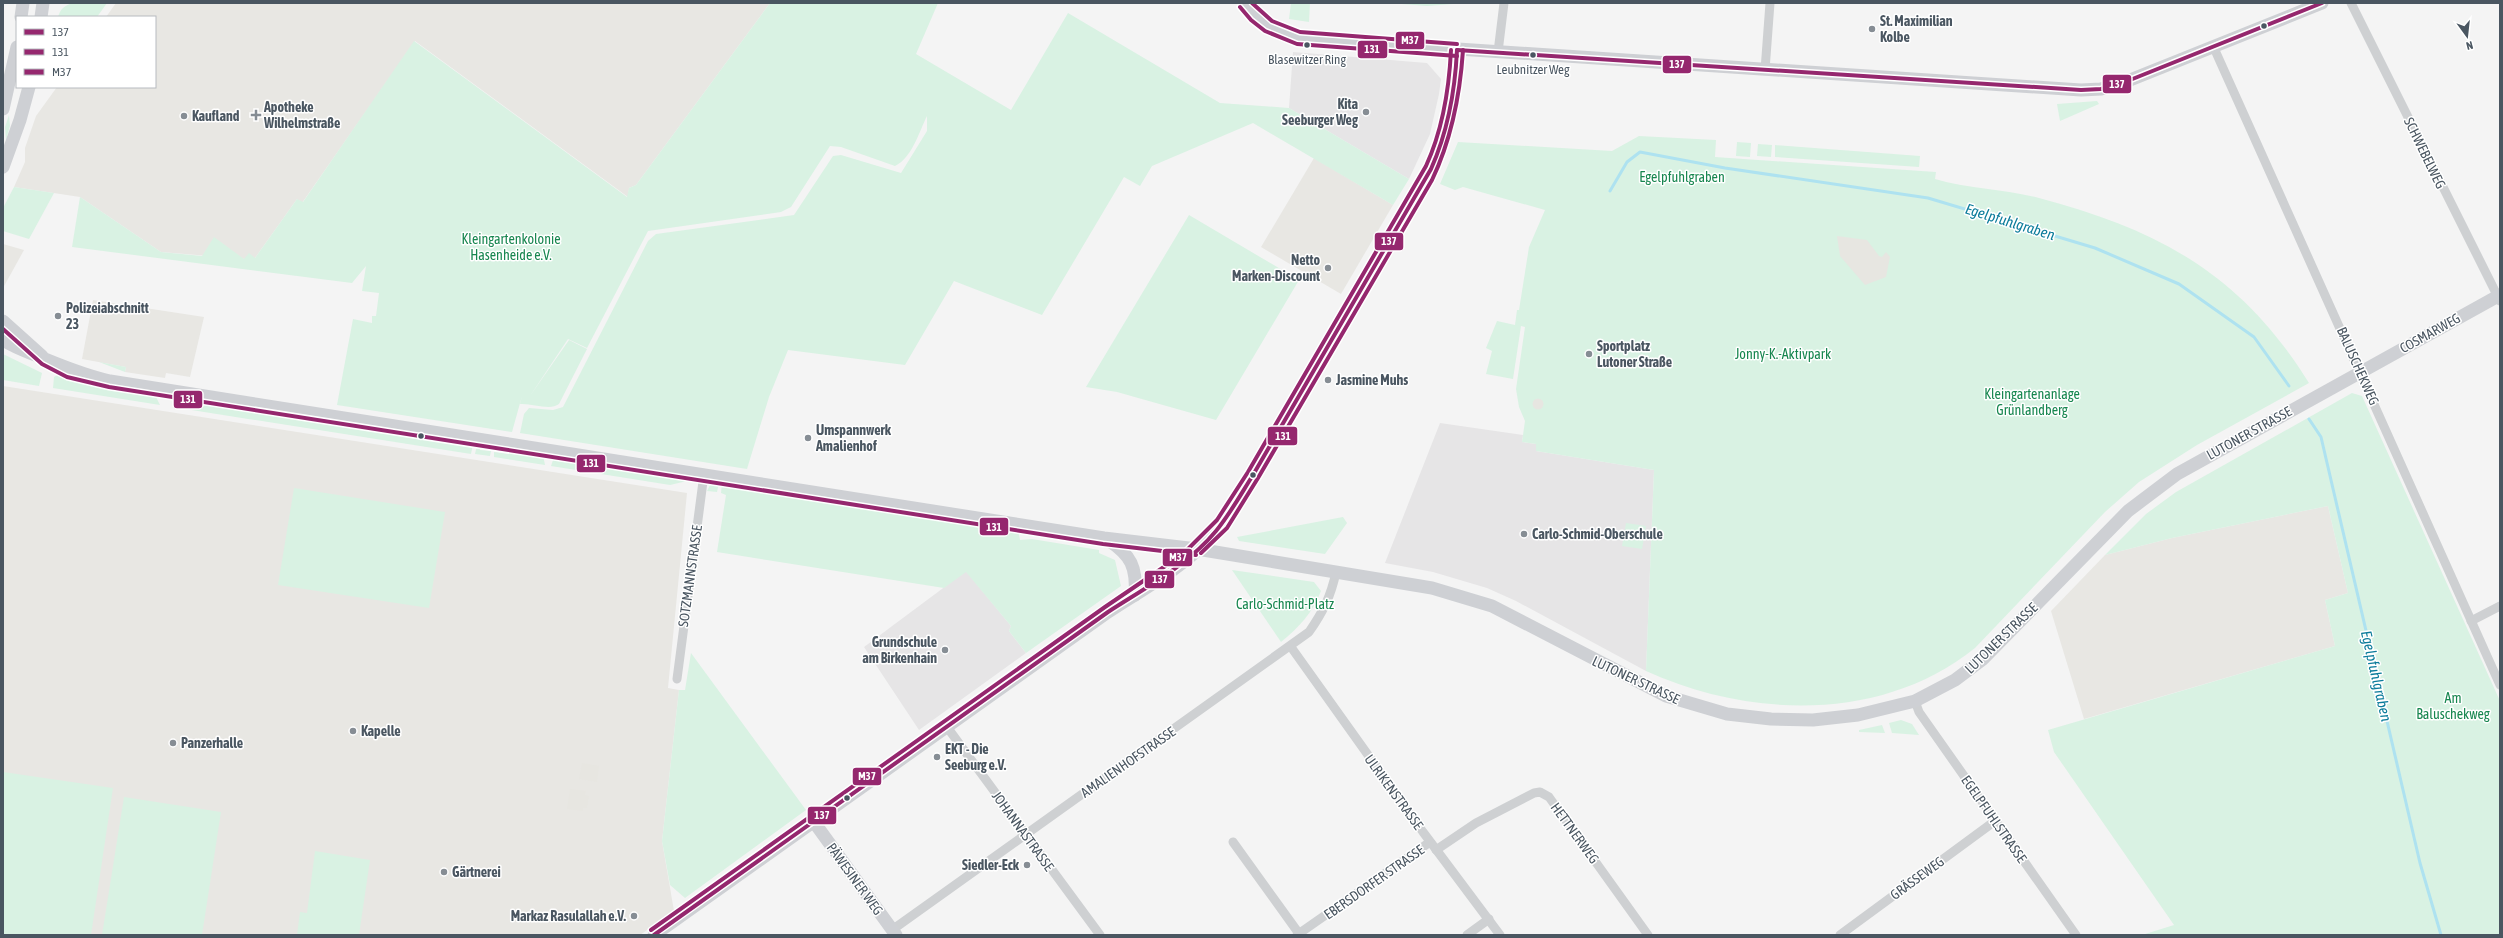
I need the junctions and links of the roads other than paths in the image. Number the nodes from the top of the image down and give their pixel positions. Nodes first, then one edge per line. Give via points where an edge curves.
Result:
1 (22, 3) edge
2 (42, 3) edge
3 (1245, 3) edge
4 (1504, 3) edge
5 (1770, 3) edge
6 (2322, 3) edge
7 (2351, 3) edge
8 (21, 16) edge
9 (41, 16) edge
10 (2214, 48) junction
11 (1457, 50) junction
12 (1498, 52) junction
13 (16, 57) edge
14 (1765, 70) junction
15 (14, 80) edge
16 (29, 88) edge
17 (3, 109) edge
18 (3, 167) edge
19 (2499, 297) edge
20 (3, 321) edge
21 (3, 340) edge
22 (45, 359) junction
23 (2360, 372) junction
24 (704, 474) junction
25 (1104, 538) junction
26 (1197, 549) junction
27 (1336, 572) junction
28 (1135, 595) junction
29 (2500, 606) edge
30 (2471, 621) junction
31 (1291, 647) junction
32 (677, 679) dead end
33 (2500, 685) edge
34 (1915, 701) junction
35 (947, 727) junction
36 (1995, 821) junction
37 (814, 822) junction
38 (1025, 835) junction
39 (1233, 842) dead end
40 (1430, 842) junction
41 (1436, 850) junction
42 (1489, 919) junction
43 (894, 933) edge
44 (654, 935) edge
45 (1100, 935) edge
46 (1299, 935) edge
47 (1467, 935) edge
48 (1500, 935) edge
49 (1648, 935) edge
50 (1840, 935) edge
51 (2076, 935) edge

1 - 8 street
2 - 9 street
3 - 11 street via 1264,22 1280,33 1299,38
4 - 12 street
5 - 14 street
6 - 10 street
7 - 19 street, SCHWEBELWEG
10 - 14 street via 2130,80 2101,89 2081,90
10 - 23 street, BALUSCHEKWEG
11 - 12 street
11 - 26 street via 1450,120 1427,177 1249,481 1222,524
12 - 14 street
13 - 15 street
15 - 17 street
16 - 18 street
19 - 23 street, COSMARWEG
20 - 22 street
21 - 22 street via 27,354
22 - 24 street, LUTONER STRASSE via 69,371 110,381
23 - 30 street, BALUSCHEKWEG
23 - 34 street, LUTONER STRASSE via 2203,459 2154,490 2124,515 1983,659 1955,680
24 - 25 street, LUTONER STRASSE
24 - 32 street, SOTZMANNSTRASSE
25 - 26 street, LUTONER STRASSE
25 - 28 street via 1122,549 1129,558 1134,570
26 - 27 street, LUTONER STRASSE
26 - 28 street
27 - 31 street, AMALIENHOFSTRASSE via 1332,592 1324,611 1310,632
27 - 34 street, LUTONER STRASSE via 1419,585 1483,603 1666,696 1727,714 1785,720 1827,719 1858,715
28 - 35 street
29 - 30 street
30 - 33 street, BALUSCHEKWEG
31 - 38 street, AMALIENHOFSTRASSE
31 - 40 street, ULRIKENSTRASSE
34 - 36 street, EGELPFUHLSTRASSE via 1919,712
35 - 37 street
35 - 38 street, JOHANNASTRASSE
36 - 50 street, GRÄSSEWEG
36 - 51 street, EGELPFUHLSTRASSE
37 - 43 street, PÄWESINER WEG
37 - 44 street
38 - 43 street, AMALIENHOFSTRASSE
38 - 45 street, JOHANNASTRASSE
39 - 46 street
40 - 41 street, ULRIKENSTRASSE
40 - 46 street, EBERSDORFER STRASSE
41 - 42 street, ULRIKENSTRASSE
41 - 49 street, HETTNERWEG via 1476,823 1534,792 1540,792 1549,797
42 - 47 street
42 - 48 street, ULRIKENSTRASSE

